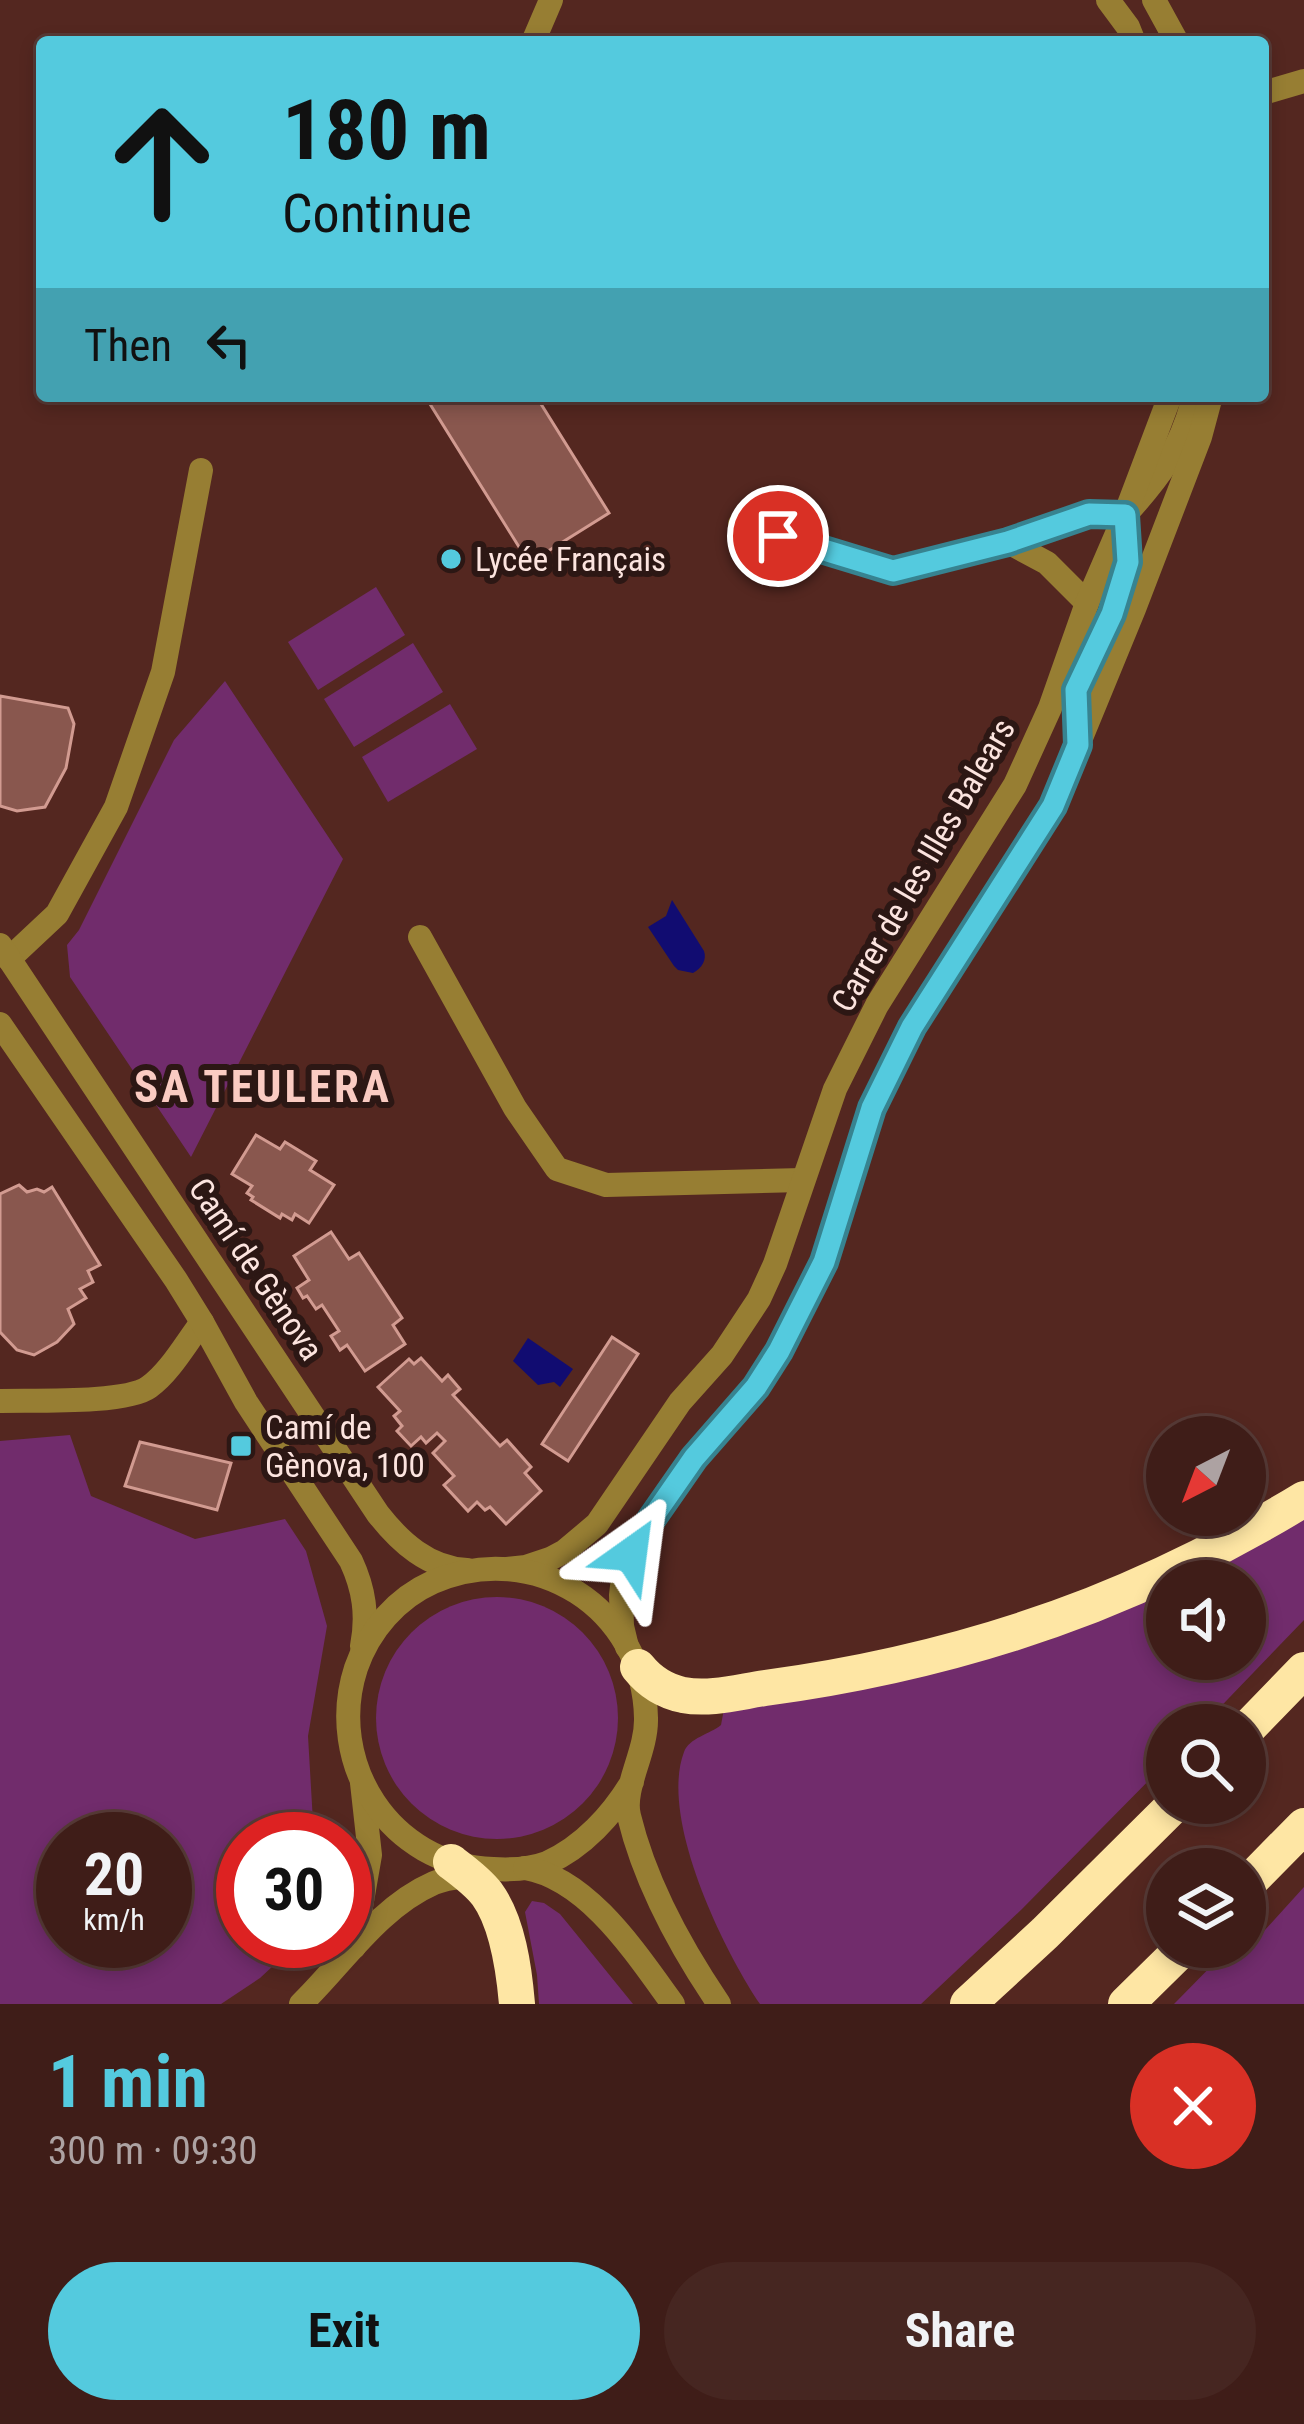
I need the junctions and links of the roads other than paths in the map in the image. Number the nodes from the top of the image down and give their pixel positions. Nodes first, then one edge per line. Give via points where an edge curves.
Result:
1 (551, 0) edge
2 (1108, 0) edge
3 (1154, 0) edge
4 (536, 36) edge
5 (1132, 36) edge
6 (1174, 36) edge
7 (1304, 81) edge
8 (1269, 91) edge
9 (1167, 402) edge
10 (1192, 402) edge
11 (1209, 402) edge
12 (201, 470) dead end
13 (1125, 515) junction
14 (740, 524) dead end
15 (1008, 542) junction
16 (1087, 603) junction
17 (1078, 745) junction
18 (420, 937) dead end
19 (5, 952) edge
20 (0, 1024) edge
21 (802, 1180) junction
22 (202, 1322) junction
23 (0, 1401) edge
24 (1304, 1499) edge
25 (494, 1570) junction
26 (360, 1656) junction
27 (632, 1657) junction
28 (1304, 1670) edge
29 (1266, 1709) edge
30 (362, 1781) junction
31 (632, 1782) junction
32 (365, 1812) edge
33 (1155, 1824) edge
34 (1304, 1826) edge
35 (1266, 1865) edge
36 (485, 1869) junction
37 (372, 1929) edge
38 (337, 1968) edge
39 (1163, 1968) edge
40 (301, 2004) edge
41 (517, 2004) edge
42 (673, 2004) edge
43 (719, 2004) edge
44 (968, 2004) edge
45 (1126, 2004) edge

1 - 4 street
2 - 5 street
3 - 6 street
7 - 8 street
9 - 13 street, Carrer de les Illes Balears
10 - 13 street via 1158,479
11 - 17 street
12 - 19 street, Camí de Gènova via 163,672 116,807 58,914
13 - 15 street via 1089,514
13 - 16 street, Carrer de les Illes Balears
13 - 17 street via 1128,562 1076,690
14 - 15 street via 893,571
15 - 16 street via 1047,563
16 - 21 street, Carrer de les Illes Balears via 1016,784 878,1005
17 - 27 street via 1053,806 912,1027 872,1108 824,1262 779,1351 633,1548 621,1595
18 - 21 street via 514,1108 557,1169 606,1185
19 - 25 street, Camí de Gènova via 378,1514 425,1558
20 - 22 street
21 - 25 street, Carrer de les Illes Balears via 759,1299 604,1515 566,1551
22 - 23 street via 144,1391
22 - 26 street via 358,1577 366,1610
24 - 27 highway via 1091,1605 932,1655 704,1697 664,1689
25 - 26 street via 454,1574 408,1596
25 - 27 street via 554,1578 577,1591 613,1623
26 - 30 street via 348,1706
27 - 31 street via 646,1740
28 - 29 highway
30 - 32 street
30 - 36 street via 408,1839
31 - 36 street via 586,1838 547,1862
31 - 43 street via 629,1816 650,1874 692,1966
33 - 44 highway
34 - 35 highway
36 - 37 street via 422,1889
36 - 41 highway
36 - 42 street via 542,1871 576,1890
38 - 40 street
39 - 45 highway

